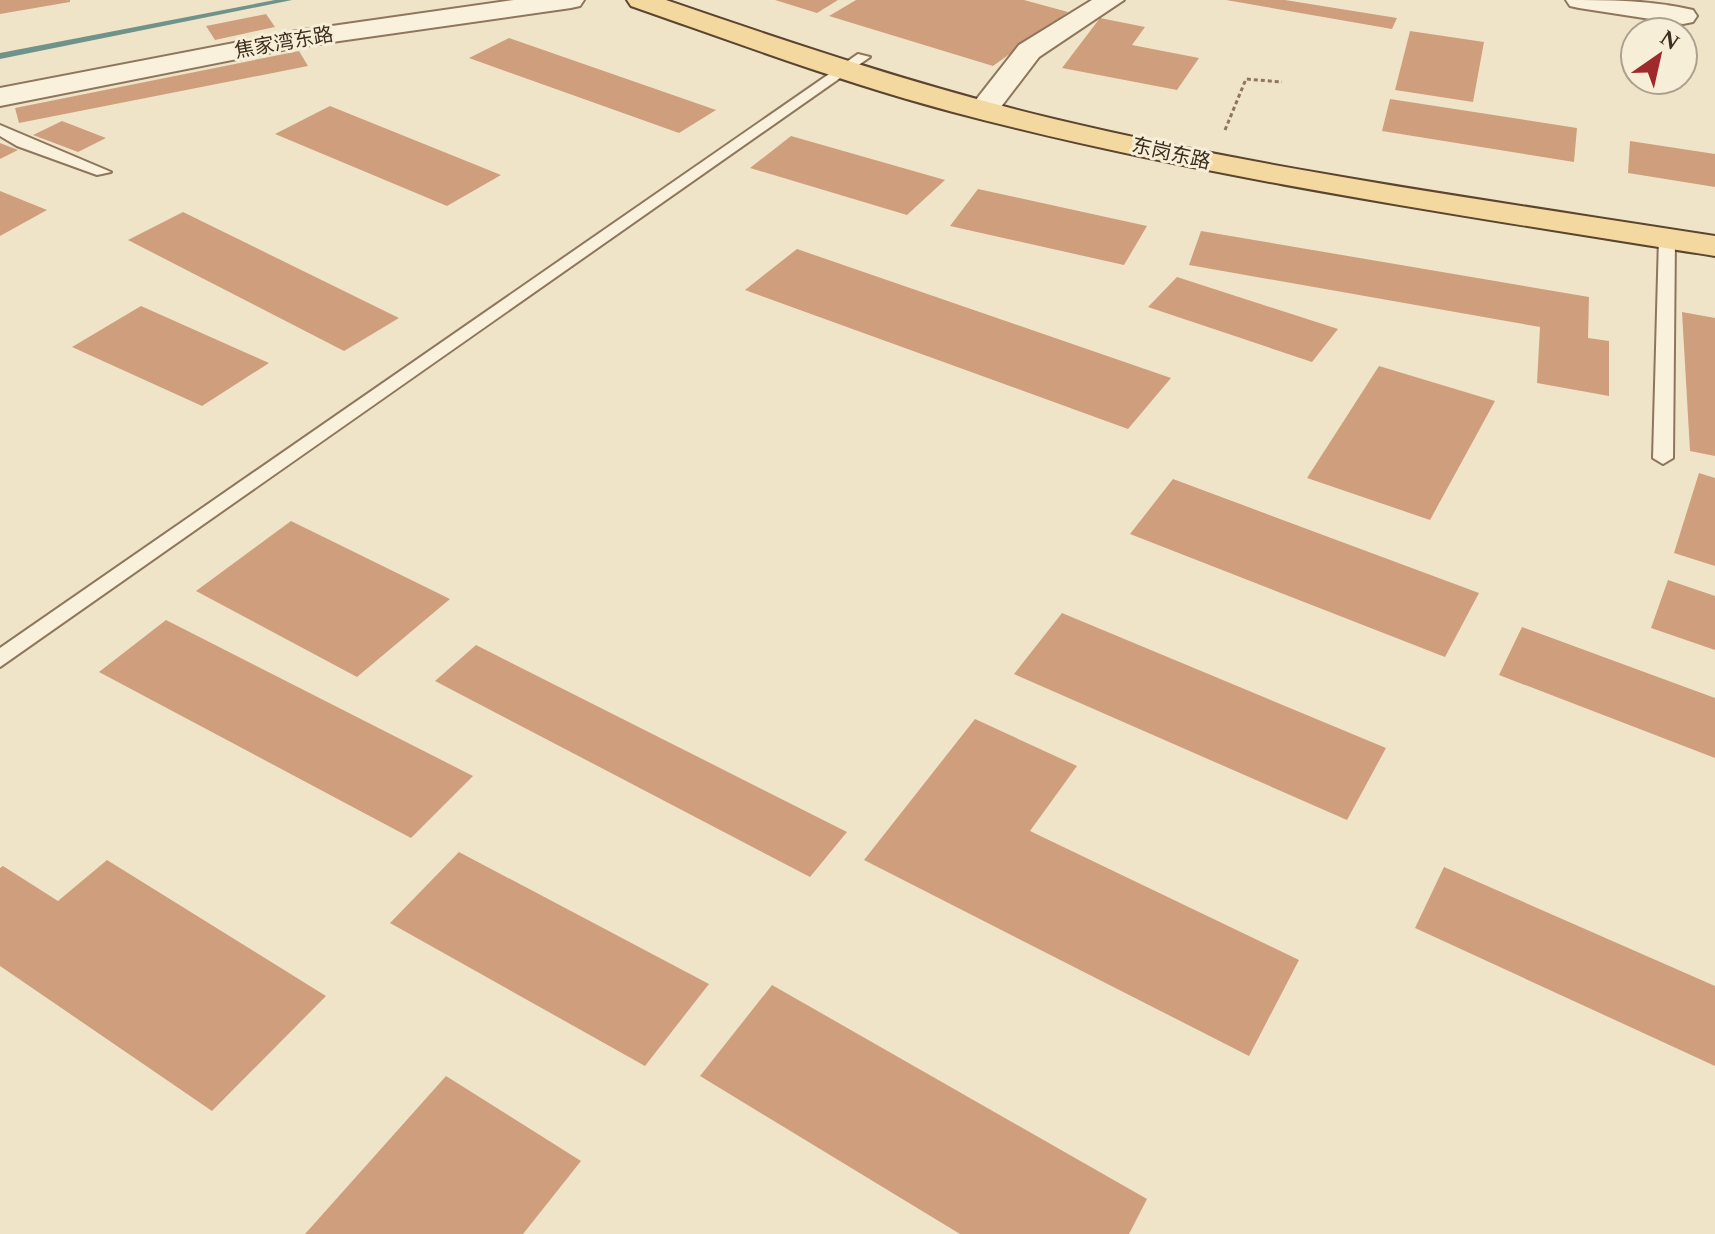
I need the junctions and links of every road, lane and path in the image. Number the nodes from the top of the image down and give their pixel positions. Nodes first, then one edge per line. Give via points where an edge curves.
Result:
1 (571, 0) edge
2 (640, 0) edge
3 (693, 0) edge
4 (1111, 0) edge
5 (1579, 0) edge
6 (1683, 16) dead end
7 (854, 64) junction
8 (1282, 82) dead end
9 (0, 97) edge
10 (990, 103) junction
11 (0, 130) edge
12 (1219, 146) junction
13 (103, 172) dead end
14 (1715, 227) edge
15 (1667, 238) junction
16 (1715, 246) edge
17 (1663, 458) dead end
18 (0, 659) edge

1 - 9 street, 焦家湾东路 via 297,39
2 - 7 main road, 东岗东路
3 - 7 main road, 东岗东路
4 - 10 street via 1029,51
5 - 6 street
7 - 10 main road, 东岗东路
7 - 18 lane
8 - 12 path via 1246,79
10 - 12 main road, 东岗东路
10 - 15 main road, 东岗东路 via 1206,162
11 - 13 lane
12 - 14 main road, 东岗东路
15 - 16 main road, 东岗东路
15 - 17 lane

